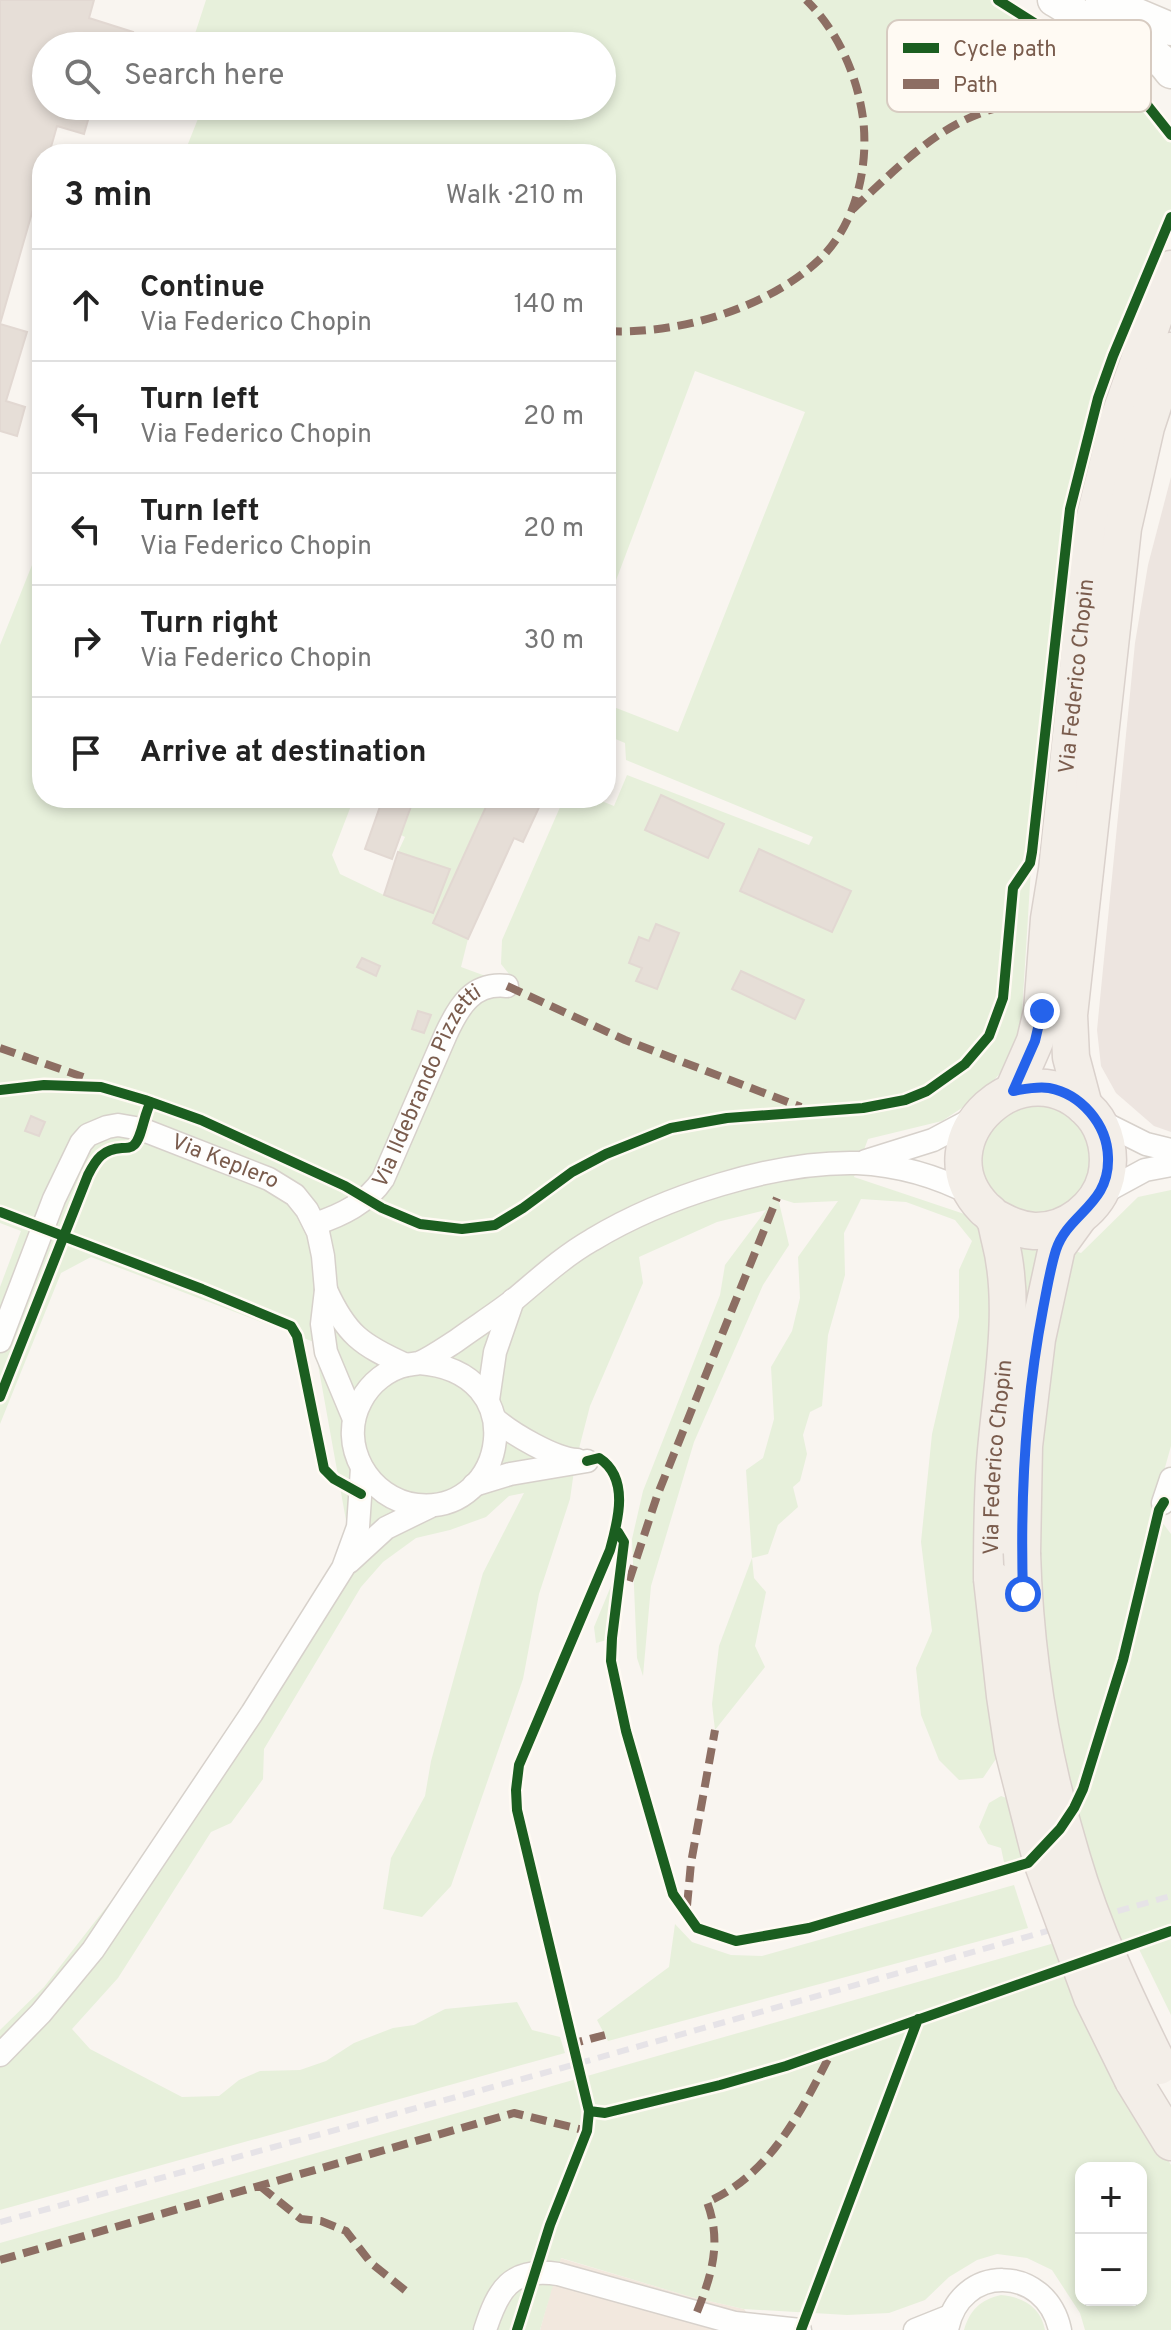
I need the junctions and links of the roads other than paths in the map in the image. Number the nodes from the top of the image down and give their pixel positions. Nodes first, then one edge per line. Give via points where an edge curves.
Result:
1 (1054, 0) edge
2 (1102, 0) edge
3 (1088, 20) edge
4 (1150, 20) edge
5 (1151, 21) edge
6 (1171, 29) edge
7 (1151, 52) edge
8 (1171, 72) edge
9 (1171, 269) edge
10 (1171, 351) edge
11 (507, 986) dead end
12 (1013, 1091) junction
13 (1090, 1112) junction
14 (979, 1116) junction
15 (1171, 1150) edge
16 (857, 1163) junction
17 (1171, 1165) edge
18 (984, 1206) junction
19 (1088, 1206) junction
20 (315, 1224) junction
21 (326, 1290) junction
22 (513, 1300) junction
23 (0, 1341) edge
24 (413, 1364) junction
25 (491, 1410) junction
26 (354, 1419) junction
27 (362, 1468) junction
28 (1171, 1479) edge
29 (474, 1485) junction
30 (1163, 1503) dead end
31 (436, 1504) junction
32 (343, 1568) junction
33 (0, 2055) edge
34 (1154, 2078) edge
35 (1171, 2142) edge
36 (948, 2323) edge
37 (485, 2330) edge
38 (800, 2330) edge
39 (915, 2330) edge
40 (1060, 2330) edge

1 - 3 main road
2 - 4 main road
5 - 6 main road
7 - 8 main road
9 - 12 main road, Via Federico Chopin via 1119,418 1093,525 1042,1011
10 - 13 main road, Via Federico Chopin via 1146,427 1123,528 1069,1015 1071,1057
11 - 20 street, Via Ildebrando Pizzetti via 479,989 458,1012 376,1189 344,1212
12 - 13 main road via 1051,1088
12 - 14 main road
13 - 15 street via 1146,1144
13 - 19 main road, Via Federico Chopin via 1105,1137 1108,1157 1106,1176
14 - 16 street via 933,1140
14 - 18 main road, Via Federico Chopin via 964,1155 966,1176
16 - 18 street via 932,1176
16 - 22 street via 764,1174 647,1211 589,1241
17 - 19 street via 1145,1170
18 - 19 main road via 1014,1227 1036,1231 1058,1227
18 - 34 main road, Via Federico Chopin, bridge via 1003,1250 1008,1294 994,1466 992,1579 1013,1749 1041,1859 1092,1997
19 - 34 main road, Via Federico Chopin, bridge via 1057,1247 1037,1339 1024,1446 1027,1637 1038,1718 1072,1858
20 - 21 street, Via Keplero
20 - 23 street, Via Keplero via 295,1195 269,1179 141,1129 118,1125 97,1130 75,1152
21 - 24 street via 357,1339
21 - 26 street via 326,1352
22 - 24 street
22 - 25 street via 495,1352
24 - 25 street via 440,1364 459,1371 475,1384
24 - 26 street via 388,1372 372,1385
25 - 29 street via 496,1433 490,1462
25 - 29 street via 506,1429 555,1456 587,1461
26 - 27 street via 355,1453
27 - 31 street via 393,1498
27 - 32 street via 358,1527
28 - 30 street
29 - 31 street
31 - 32 street via 386,1528
32 - 33 street via 93,1950
34 - 35 main road, Via Federico Chopin
36 - 39 street
36 - 40 street via 960,2299 976,2286 1012,2280 1041,2294 1054,2309
37 - 38 street via 500,2292 538,2272 735,2323

